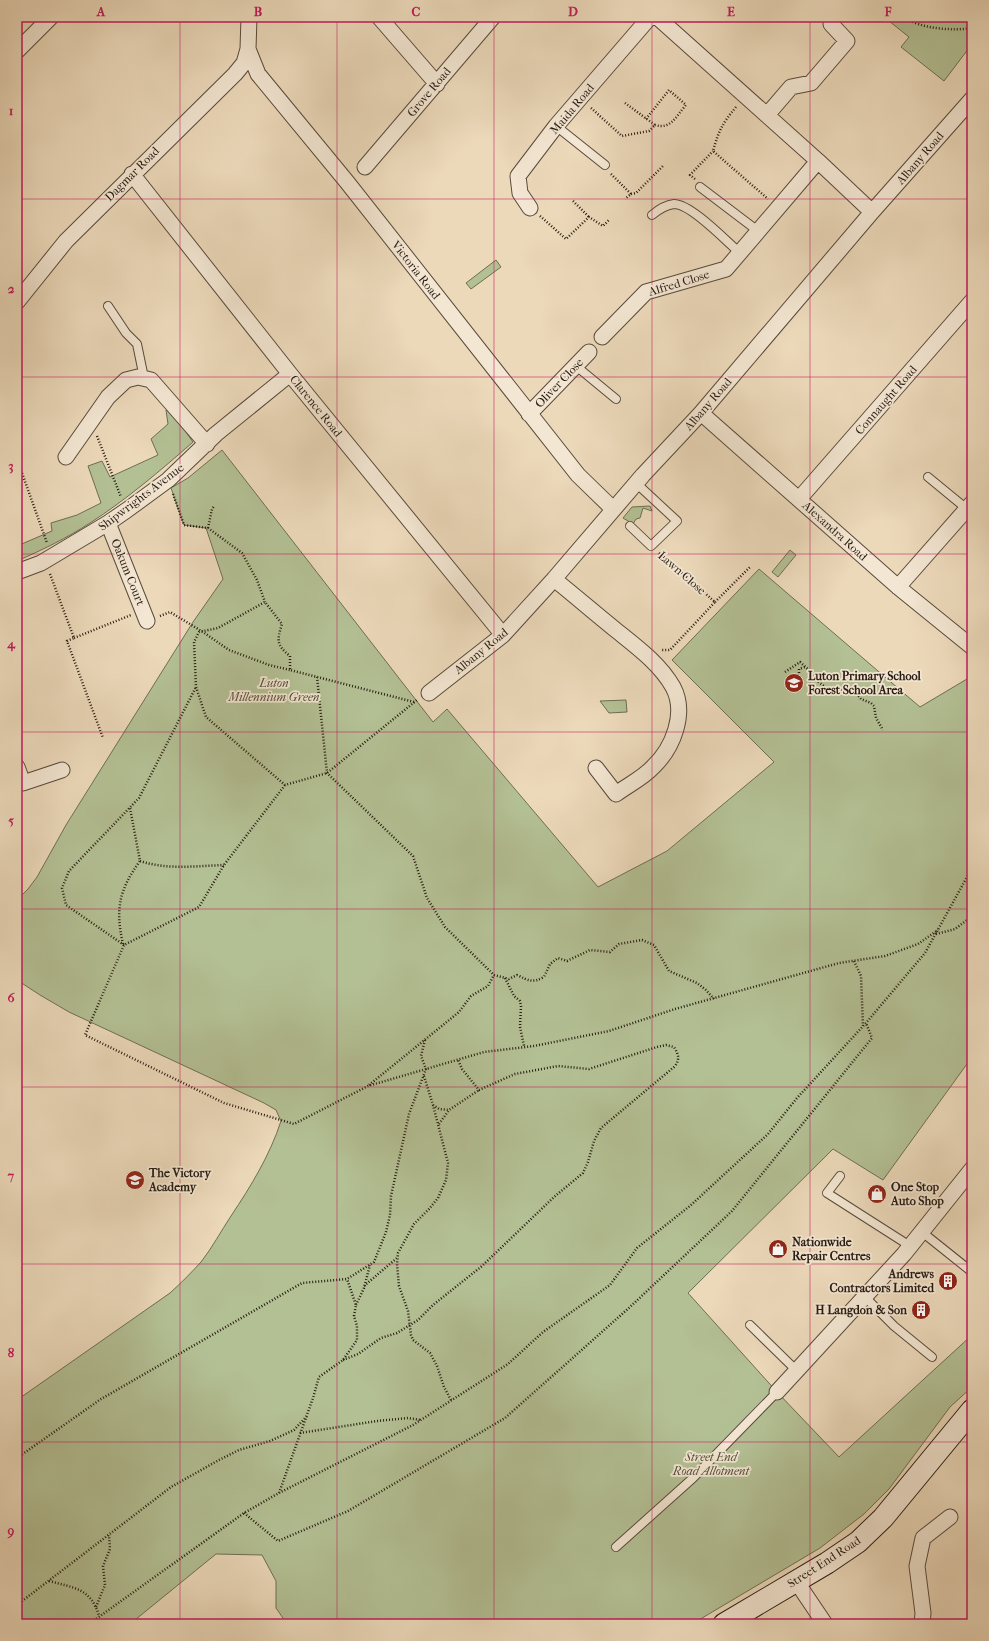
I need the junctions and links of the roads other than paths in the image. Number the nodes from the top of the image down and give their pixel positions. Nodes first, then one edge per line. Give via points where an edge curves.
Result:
1 (51, 17) edge
2 (249, 17) edge
3 (379, 17) edge
4 (492, 17) edge
5 (650, 17) edge
6 (657, 17) edge
7 (831, 24) dead end
8 (248, 49) junction
9 (17, 50) edge
10 (437, 84) junction
11 (972, 99) edge
12 (767, 115) junction
13 (556, 126) junction
14 (818, 161) junction
15 (605, 165) road end
16 (366, 167) dead end
17 (132, 174) junction
18 (700, 187) road end
19 (530, 208) road end
20 (872, 212) junction
21 (652, 215) dead end
22 (758, 231) junction
23 (740, 253) junction
24 (972, 301) edge
25 (17, 302) edge
26 (108, 306) dead end
27 (602, 337) dead end
28 (589, 352) dead end
29 (576, 366) junction
30 (290, 374) junction
31 (144, 378) junction
32 (616, 399) dead end
33 (701, 413) junction
34 (529, 414) junction
35 (207, 444) junction
36 (66, 457) dead end
37 (928, 477) dead end
38 (636, 483) junction
39 (799, 499) junction
40 (970, 506) edge
41 (613, 510) junction
42 (108, 523) junction
43 (630, 526) dead end
44 (17, 572) edge
45 (554, 579) junction
46 (898, 588) junction
47 (146, 617) road end
48 (503, 635) junction
49 (972, 647) edge
50 (428, 693) dead end
51 (17, 768) edge
52 (596, 768) dead end
53 (62, 770) dead end
54 (972, 1169) edge
55 (840, 1176) dead end
56 (922, 1232) junction
57 (910, 1246) junction
58 (972, 1272) edge
59 (864, 1297) junction
60 (750, 1325) dead end
61 (932, 1358) dead end
62 (797, 1371) junction
63 (777, 1392) joint
64 (972, 1410) edge
65 (950, 1517) dead end
66 (616, 1547) dead end
67 (796, 1581) junction
68 (724, 1624) edge
69 (825, 1624) edge
70 (922, 1624) edge

1 - 9 street
2 - 8 street, Victoria Road
3 - 10 street
4 - 10 street, Grove Road
5 - 13 street, Maida Road
6 - 12 street
7 - 12 street via 847,41 811,83 791,87
8 - 17 street, Dagmar Road via 244,63 235,74
8 - 34 street, Victoria Road via 258,74 347,182
10 - 16 street, Grove Road
11 - 20 street, Albany Road
12 - 14 street
13 - 15 lane
13 - 19 street, Maida Road via 518,176 520,193
14 - 20 street
14 - 22 street
17 - 25 street, Dagmar Road via 66,241
17 - 30 street, Clarence Road
18 - 22 lane
20 - 33 street, Albany Road
21 - 23 lane via 664,207 678,204 689,209
22 - 23 street
23 - 27 street, Alfred Close via 726,269 646,292
24 - 39 street, Connaught Road
26 - 31 lane via 126,333 137,344
28 - 29 street, Oliver Close
29 - 32 lane
29 - 34 street, Oliver Close
30 - 35 street, Shipwrights Avenue
30 - 48 street, Clarence Road
31 - 35 street via 151,380
31 - 36 street via 126,380 108,397
33 - 38 street, Albany Road
33 - 39 street, Alexandra Road
34 - 41 street, Victoria Road via 578,475
35 - 42 street, Shipwrights Avenue via 168,480
37 - 40 lane
38 - 41 street, Albany Road
38 - 43 lane via 677,521 651,546
39 - 46 street, Alexandra Road
40 - 46 street
41 - 45 street, Albany Road
42 - 44 street, Shipwrights Avenue via 50,563 41,563
42 - 47 street, Oakum Court
45 - 48 street, Albany Road
45 - 52 street via 641,651 674,690 678,709 676,733 653,768 616,794
46 - 49 street, Alexandra Road
48 - 50 street, Albany Road
51 - 53 street via 23,783
54 - 56 street
55 - 57 lane via 827,1193
56 - 57 street
56 - 58 lane
57 - 59 street
59 - 61 lane
59 - 62 street
60 - 62 lane
62 - 63 street
63 - 66 lane via 693,1478
64 - 67 street, Street End Road via 883,1518 858,1542
65 - 70 street via 923,1538 917,1566
67 - 68 street, Street End Road
67 - 69 street

